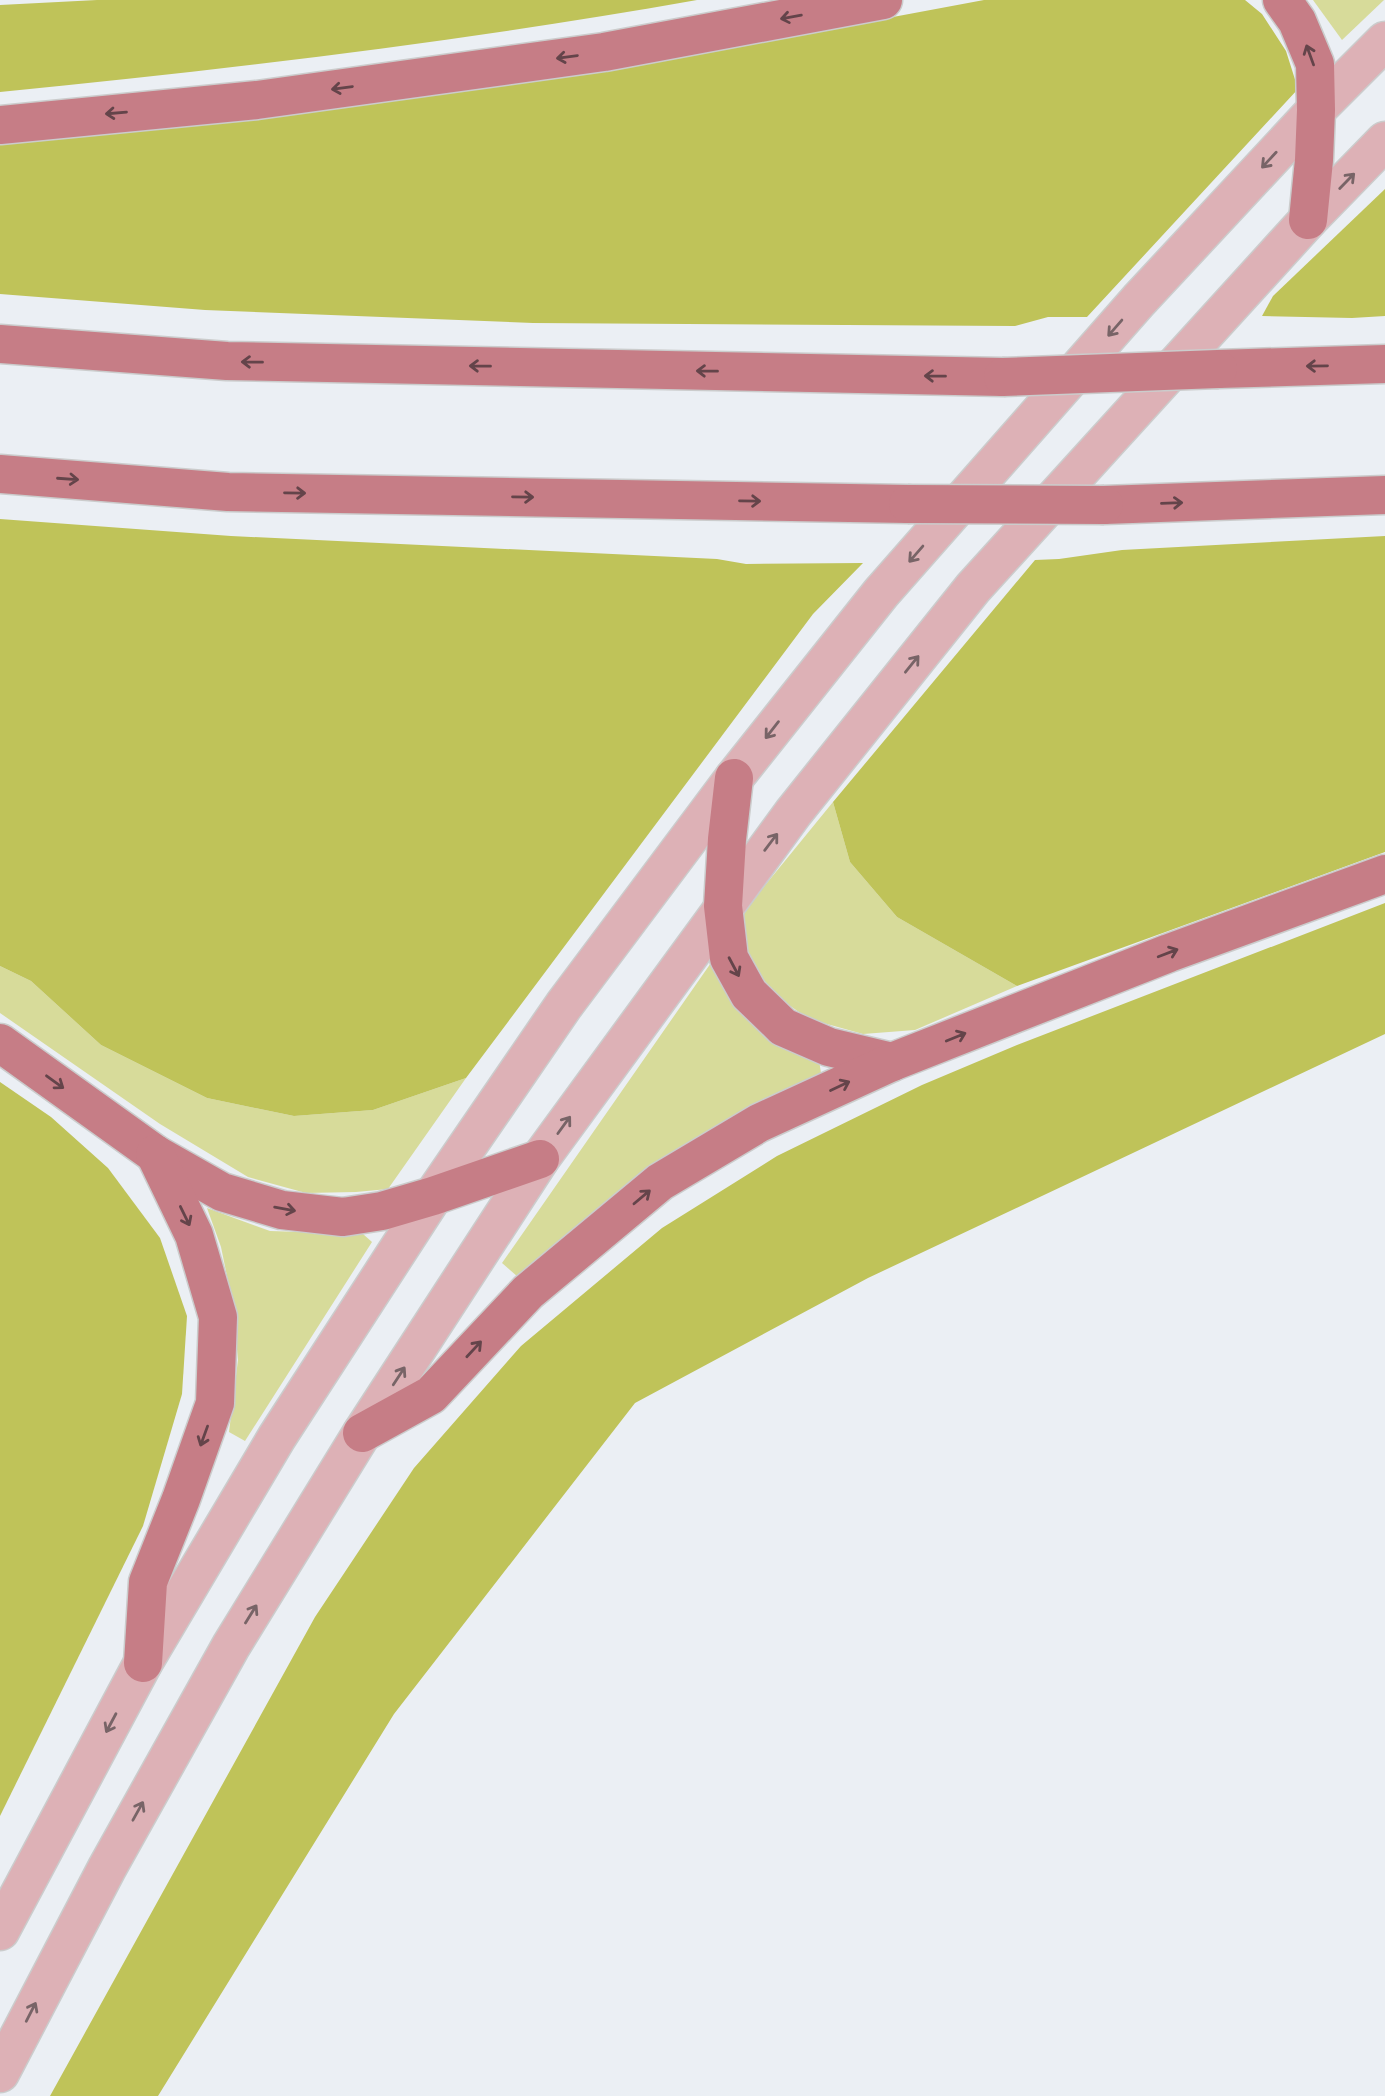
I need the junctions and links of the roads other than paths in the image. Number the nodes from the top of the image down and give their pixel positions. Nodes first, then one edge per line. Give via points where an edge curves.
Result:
1 (883, 0) edge
2 (1282, 0) edge
3 (1385, 41) edge
4 (1316, 110) junction
5 (0, 125) edge
6 (1385, 141) edge
7 (1308, 220) junction
8 (0, 344) edge
9 (1385, 364) edge
10 (0, 474) edge
11 (1385, 495) edge
12 (734, 778) junction
13 (1385, 874) edge
14 (723, 906) junction
15 (0, 1042) edge
16 (892, 1062) junction
17 (155, 1154) junction
18 (540, 1159) junction
19 (433, 1196) junction
20 (362, 1433) junction
21 (144, 1663) junction
22 (0, 1931) edge
23 (0, 2073) edge

1 -> 5 highway via 591,54 257,100
4 -> 2 highway via 1315,64 1297,21
3 - 4 main road
4 - 7 highway
4 -> 12 main road via 1139,300 891,582
7 -> 6 main road
14 -> 7 main road via 973,588
9 -> 8 highway, bridge via 1003,377 228,361
10 -> 11 highway, bridge via 228,492 908,504 1104,505
12 - 14 highway
12 - 19 main road via 564,1005
16 -> 13 highway
14 -> 16 highway via 729,958 749,994 783,1027 829,1047
18 -> 14 main road
15 -> 17 highway
20 -> 16 highway via 431,1395 528,1292 660,1182 760,1123
17 -> 19 highway via 222,1192 282,1210 343,1217
17 -> 21 highway via 194,1235 218,1317 215,1403 148,1582
18 - 19 highway
20 -> 18 main road
19 - 21 main road via 277,1437
23 -> 20 main road via 225,1657
21 -> 22 main road

